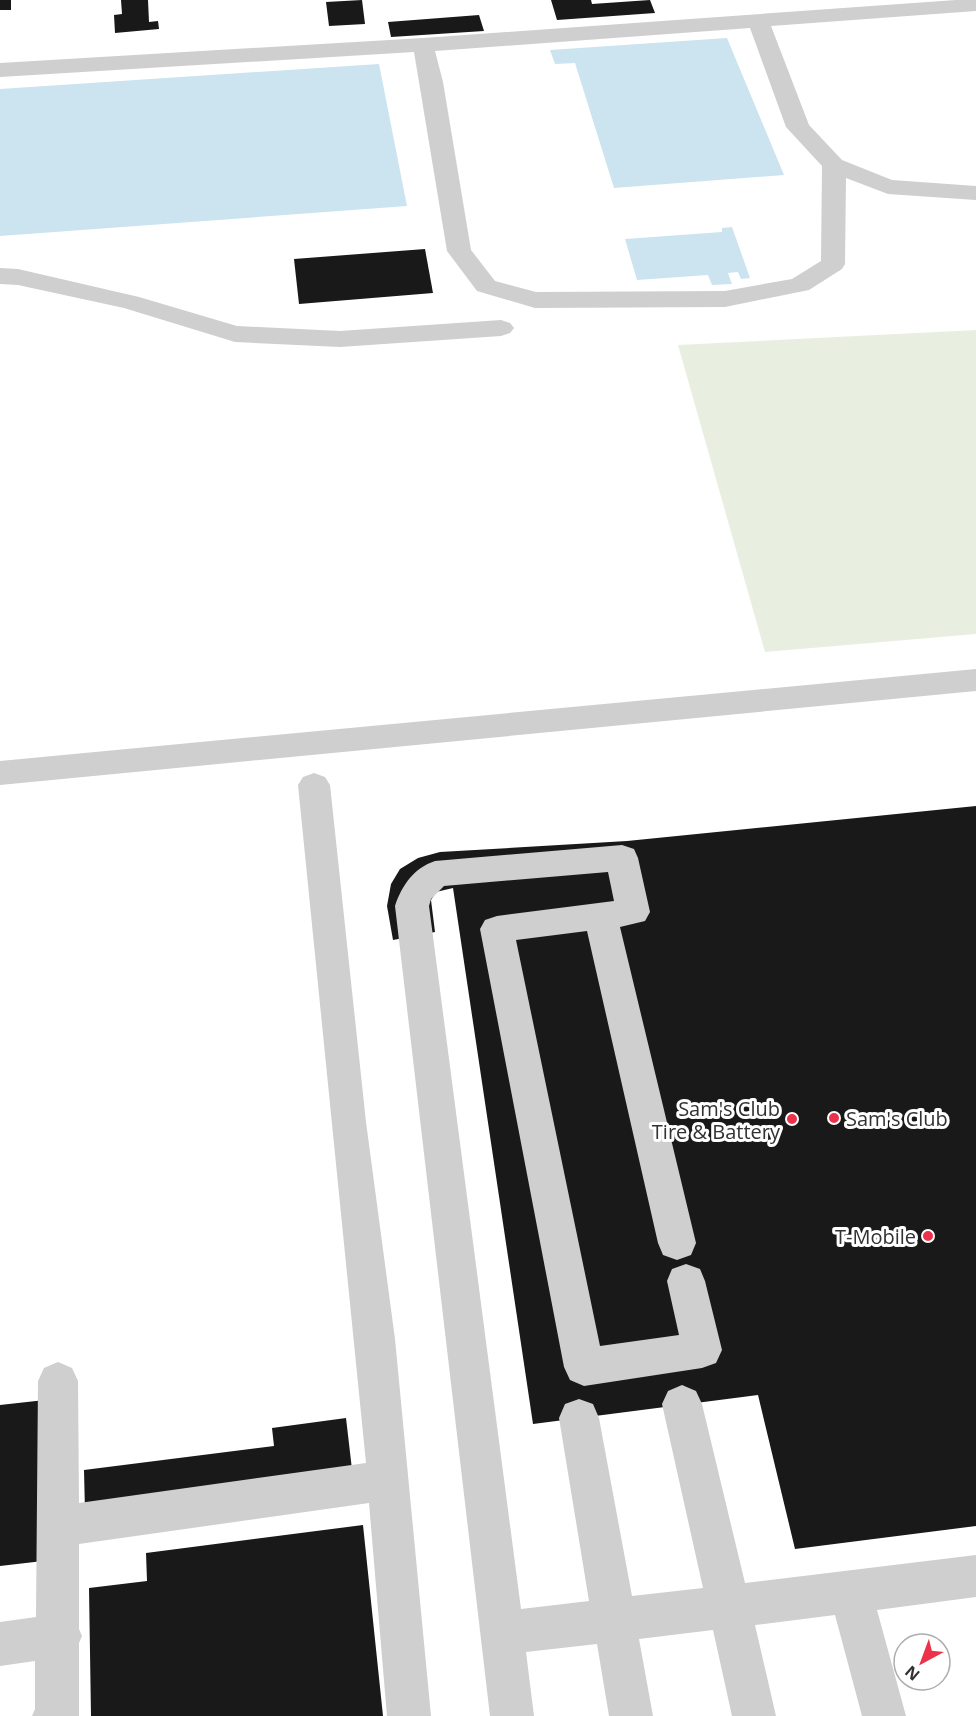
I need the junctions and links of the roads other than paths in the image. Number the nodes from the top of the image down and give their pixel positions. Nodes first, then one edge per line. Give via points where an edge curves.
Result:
1 (976, 5) edge
2 (758, 20) junction
3 (423, 45) junction
4 (0, 70) edge
5 (834, 165) junction
6 (976, 193) edge
7 (0, 276) edge
8 (501, 328) dead end
9 (976, 680) edge
10 (0, 773) edge
11 (314, 785) dead end
12 (601, 917) junction
13 (677, 1243) dead end
14 (686, 1281) dead end
15 (58, 1380) dead end
16 (682, 1404) dead end
17 (579, 1418) dead end
18 (389, 1480) junction
19 (59, 1526) junction
20 (976, 1576) edge
21 (850, 1592) junction
22 (729, 1607) junction
23 (615, 1619) junction
24 (502, 1634) junction
25 (60, 1636) junction
26 (0, 1644) edge
27 (54, 1716) edge
28 (409, 1716) edge
29 (512, 1716) edge
30 (631, 1716) edge
31 (754, 1716) edge
32 (884, 1716) edge

1 - 2 street
2 - 3 street
2 - 5 street via 798,128
3 - 4 street
3 - 5 street via 459,251 486,286 535,300 725,299 800,285 833,264
5 - 6 street via 888,187
7 - 8 street via 130,302 235,334 340,339
9 - 10 street
11 - 18 street
12 - 13 street
12 - 14 street via 497,929 584,1367 702,1350
12 - 24 street via 633,912 622,858 435,874 416,893 412,906
15 - 19 street
16 - 22 street
17 - 23 street
18 - 19 street
18 - 28 street
19 - 25 street
20 - 21 street
21 - 22 street
21 - 32 street
22 - 23 street
22 - 31 street
23 - 24 street
23 - 30 street
24 - 29 street
25 - 26 street
25 - 27 street

